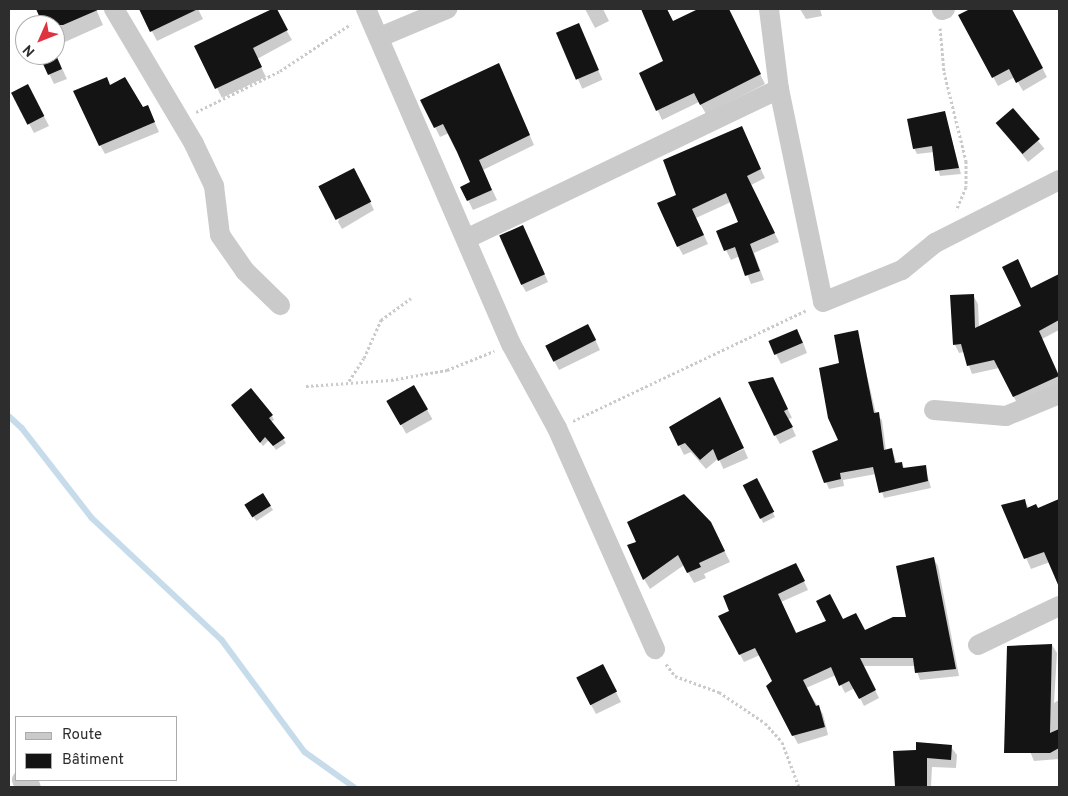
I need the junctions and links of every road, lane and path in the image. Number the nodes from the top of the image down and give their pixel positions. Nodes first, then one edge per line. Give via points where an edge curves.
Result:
1 (114, 9) edge
2 (447, 9) edge
3 (769, 9) edge
4 (944, 10) edge
5 (368, 11) edge
6 (380, 37) junction
7 (779, 88) junction
8 (180, 120) junction
9 (1059, 180) edge
10 (954, 213) dead end
11 (468, 238) junction
12 (411, 298) dead end
13 (824, 302) junction
14 (280, 305) dead end
15 (511, 344) junction
16 (349, 382) junction
17 (306, 386) dead end
18 (1059, 394) edge
19 (934, 410) dead end
20 (557, 428) junction
21 (1059, 606) edge
22 (978, 645) dead end
23 (655, 649) joint
24 (799, 787) edge

1 - 8 street
2 - 6 street
3 - 7 street
4 - 10 path via 940,25 944,72 966,161 966,187
5 - 6 street
5 - 8 path via 280,71
6 - 11 street
7 - 11 street
7 - 13 street
8 - 14 street via 214,186 220,235 245,271
9 - 13 street via 935,243 902,270
11 - 15 street
12 - 16 path via 380,320 364,358
13 - 20 path
15 - 16 path via 447,370 391,380
15 - 20 street
16 - 17 path
18 - 19 street via 1006,416
20 - 23 street
21 - 22 street
23 - 24 path via 675,676 719,692 765,722 782,742

